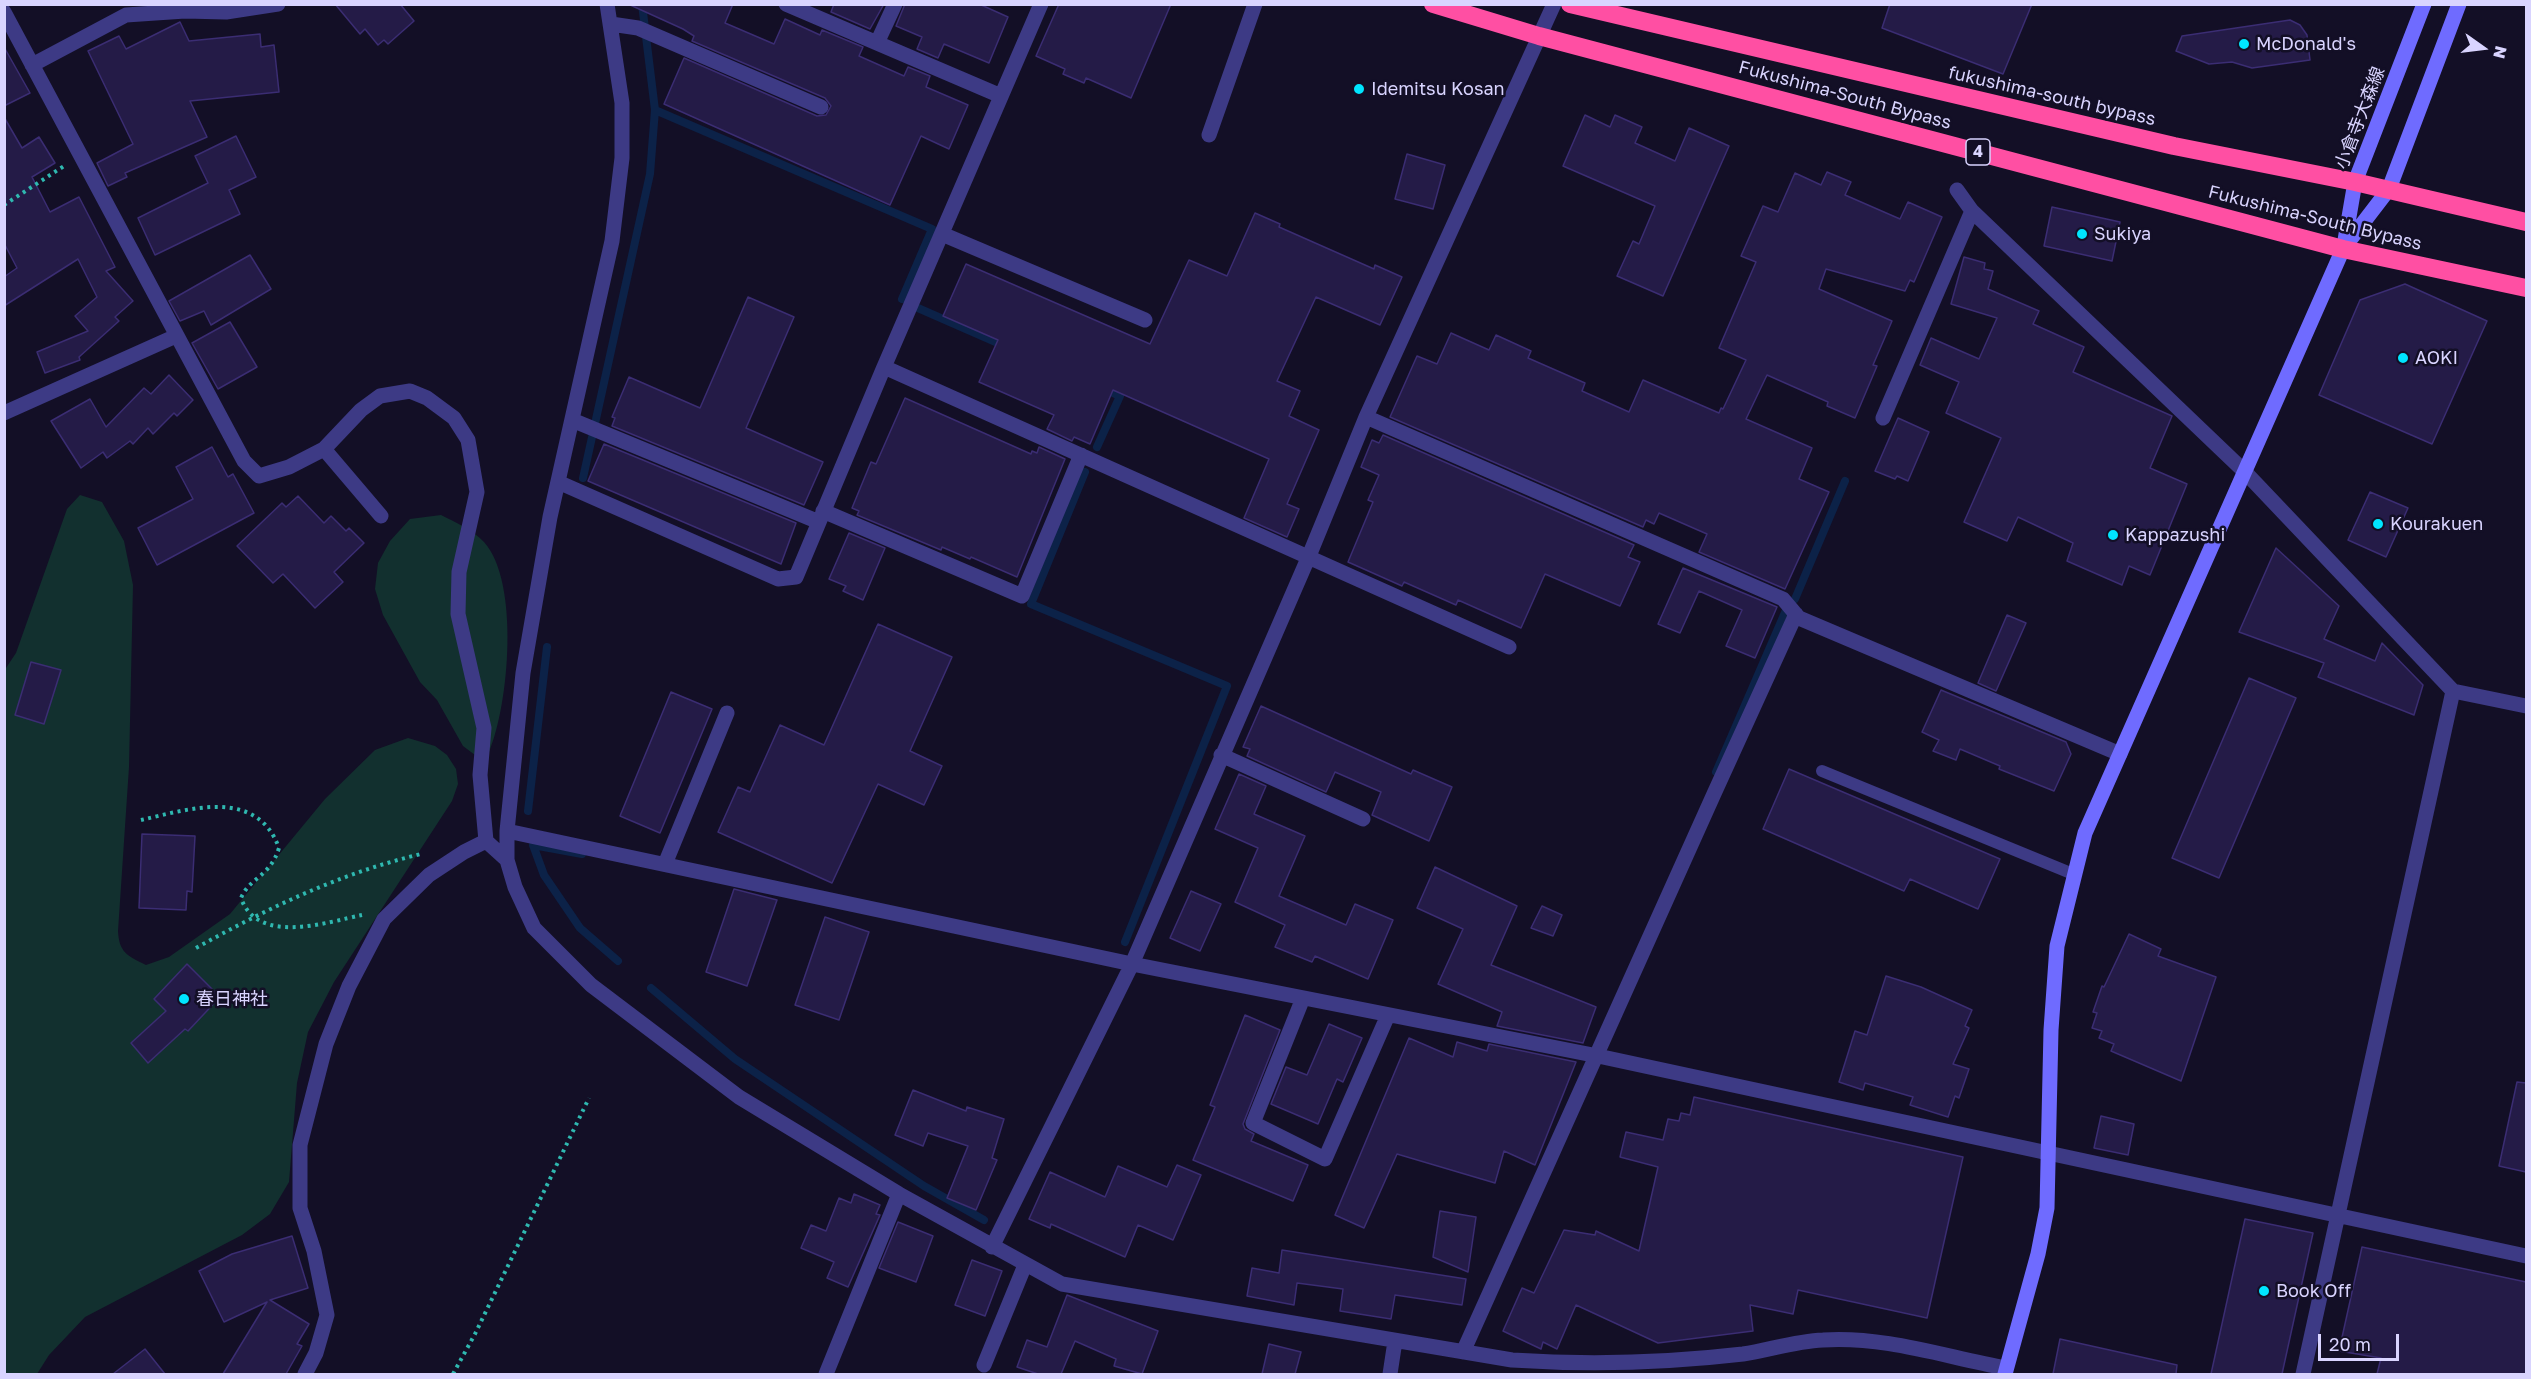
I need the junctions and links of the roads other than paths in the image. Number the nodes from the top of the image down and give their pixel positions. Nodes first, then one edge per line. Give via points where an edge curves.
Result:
1 (278, 4) edge
2 (607, 4) edge
3 (895, 4) edge
4 (1041, 4) edge
5 (1255, 4) edge
6 (1433, 4) edge
7 (1554, 4) edge
8 (1570, 4) edge
9 (2424, 4) edge
10 (2459, 4) edge
11 (788, 5) edge
12 (145, 9) edge
13 (4, 12) edge
14 (611, 24) junction
15 (1539, 36) junction
16 (877, 43) junction
17 (32, 65) junction
18 (1001, 96) junction
19 (821, 107) dead end
20 (1209, 135) dead end
21 (2355, 182) junction
22 (2389, 189) junction
23 (1957, 190) dead end
24 (1972, 211) junction
25 (2526, 222) edge
26 (942, 234) junction
27 (2343, 249) junction
28 (2526, 288) edge
29 (1145, 320) dead end
30 (176, 336) junction
31 (884, 367) junction
32 (4, 413) edge
33 (1365, 417) junction
34 (1883, 418) dead end
35 (572, 420) junction
36 (324, 448) junction
37 (1081, 455) junction
38 (2244, 471) junction
39 (558, 482) junction
40 (381, 516) dead end
41 (821, 516) junction
42 (1309, 556) junction
43 (1796, 614) junction
44 (1509, 647) dead end
45 (2453, 691) junction
46 (2526, 706) edge
47 (727, 712) dead end
48 (2120, 754) junction
49 (1221, 755) junction
50 (1822, 771) dead end
51 (1363, 819) dead end
52 (507, 831) junction
53 (486, 841) junction
54 (507, 860) junction
55 (665, 864) junction
56 (2073, 874) junction
57 (1132, 964) junction
58 (1303, 998) junction
59 (1388, 1015) junction
60 (1598, 1056) junction
61 (2048, 1151) junction
62 (899, 1194) junction
63 (2337, 1217) junction
64 (992, 1247) junction
65 (2526, 1256) edge
66 (1025, 1265) junction
67 (1395, 1341) junction
68 (1463, 1352) junction
69 (984, 1365) dead end
70 (1634, 1369) edge
71 (2006, 1371) edge
72 (305, 1374) edge
73 (826, 1374) edge
74 (1390, 1374) edge
75 (2303, 1374) edge

1 - 12 street via 226,12
2 - 14 street
3 - 16 street
4 - 18 street
5 - 20 street
6 - 15 highway, Fukushima-South Bypass / 4
7 - 15 street
8 - 21 highway, fukushima-south bypass via 2174,146
9 - 21 street, 小倉寺大森線
10 - 22 street
11 - 16 street
12 - 17 street via 126,15
13 - 17 street
14 - 19 street via 638,28
14 - 35 street via 622,103 622,158 612,241
15 - 27 highway, Fukushima-South Bypass / 4
15 - 33 street
16 - 18 street
17 - 30 street
18 - 26 street
21 - 22 highway, fukushima-south bypass
21 - 27 street, 小倉寺大森線
22 - 25 highway, fukushima-south bypass
22 - 27 street
23 - 24 street
24 - 34 street
24 - 38 street
26 - 29 street
26 - 31 street
27 - 28 highway, Fukushima-South Bypass / 4
27 - 38 street
30 - 32 street
30 - 36 street via 244,461 259,476 289,467
31 - 37 street
31 - 41 street
33 - 42 street
33 - 43 street via 1784,599
35 - 39 street
35 - 41 street
36 - 40 street
36 - 53 street via 380,396 410,391 454,418 468,440 477,492 459,572 458,614 484,728 480,775
37 - 41 street via 1022,596
37 - 42 street
38 - 45 street
38 - 48 street
39 - 41 street via 778,579 796,577
39 - 52 street via 523,673
42 - 44 street
42 - 49 street
43 - 48 street
43 - 60 street via 1690,843
45 - 46 street
45 - 63 street
47 - 55 street
48 - 56 street via 2085,833
49 - 51 street
49 - 57 street
50 - 56 lane
52 - 54 street
52 - 55 street
53 - 54 street
53 - 72 street via 429,874 384,919 349,986 326,1044 300,1145 300,1208 314,1251 327,1315
54 - 62 street via 534,928 591,985 739,1098
55 - 57 street
56 - 61 street via 2057,946
57 - 58 street
57 - 64 street
58 - 59 street
58 - 59 street via 1253,1123 1326,1159
59 - 60 street
60 - 61 street
60 - 68 street
61 - 63 street
61 - 71 street via 2047,1208
62 - 64 street
62 - 73 street
63 - 65 street
63 - 75 street
64 - 66 street
66 - 67 street via 1062,1284 1098,1292
66 - 69 street
67 - 68 street
67 - 74 street
68 - 70 street via 1512,1360
70 - 71 street via 1822,1340 1893,1342

